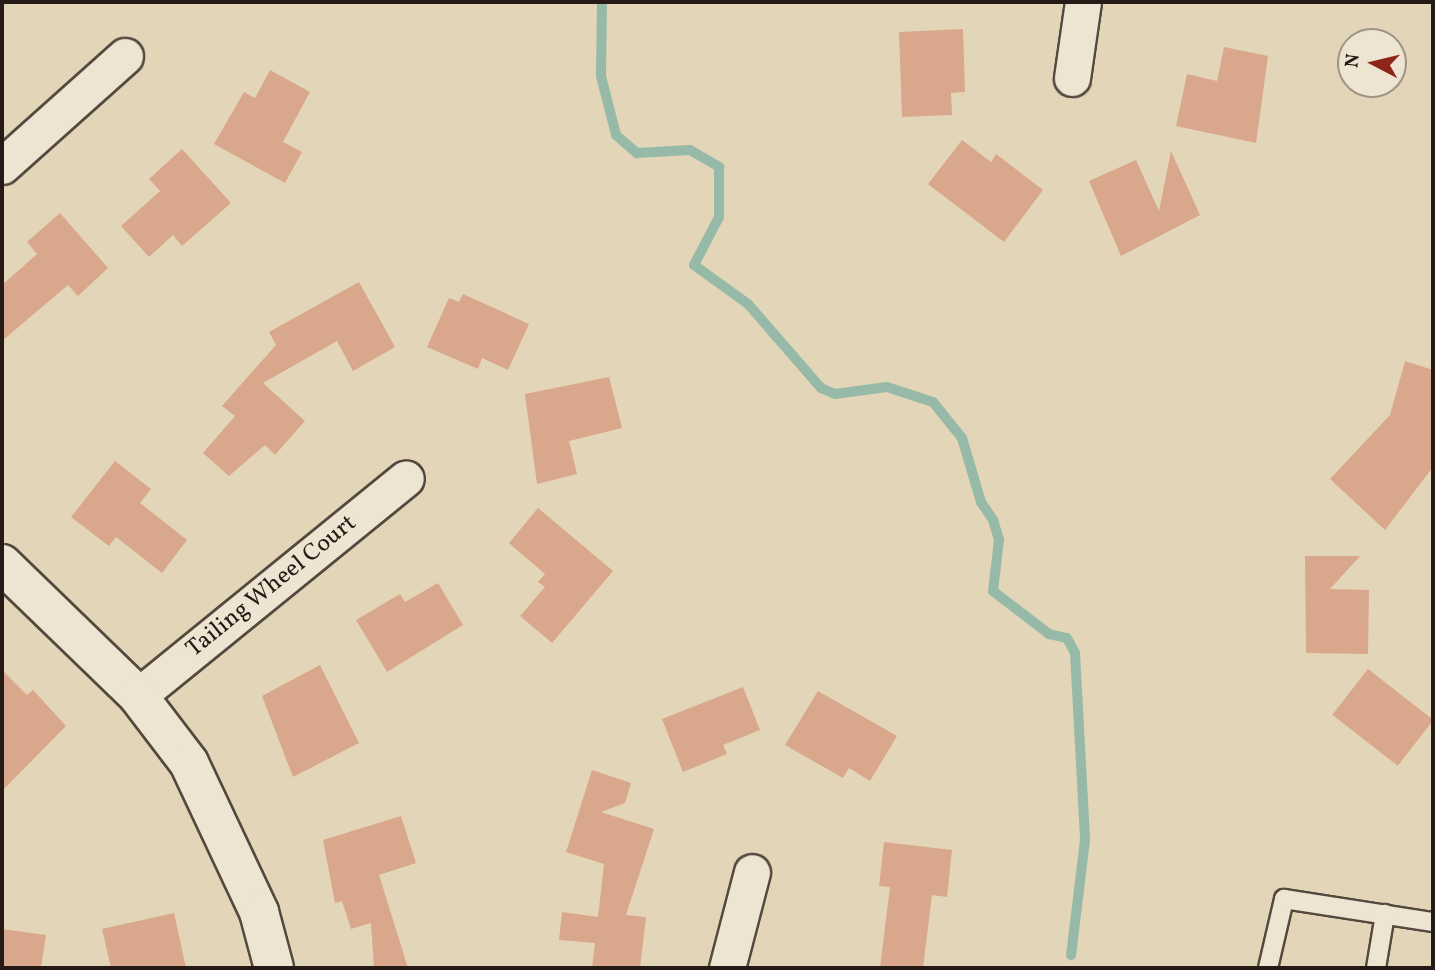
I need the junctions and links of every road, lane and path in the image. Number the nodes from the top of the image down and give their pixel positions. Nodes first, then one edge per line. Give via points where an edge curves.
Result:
1 (1083, 2) edge
2 (125, 56) dead end
3 (1072, 78) dead end
4 (2, 166) edge
5 (407, 478) dead end
6 (2, 564) edge
7 (138, 696) junction
8 (752, 872) dead end
9 (1385, 914) junction
10 (1433, 922) edge
11 (274, 968) edge
12 (727, 968) edge
13 (1268, 968) edge
14 (1377, 968) edge

1 - 3 street
2 - 4 street
5 - 7 street, Tailing Wheel Court
6 - 7 street
7 - 11 street via 189,763 221,824 259,912
8 - 12 street
9 - 10 lane
9 - 13 lane via 1284,899
9 - 14 lane

